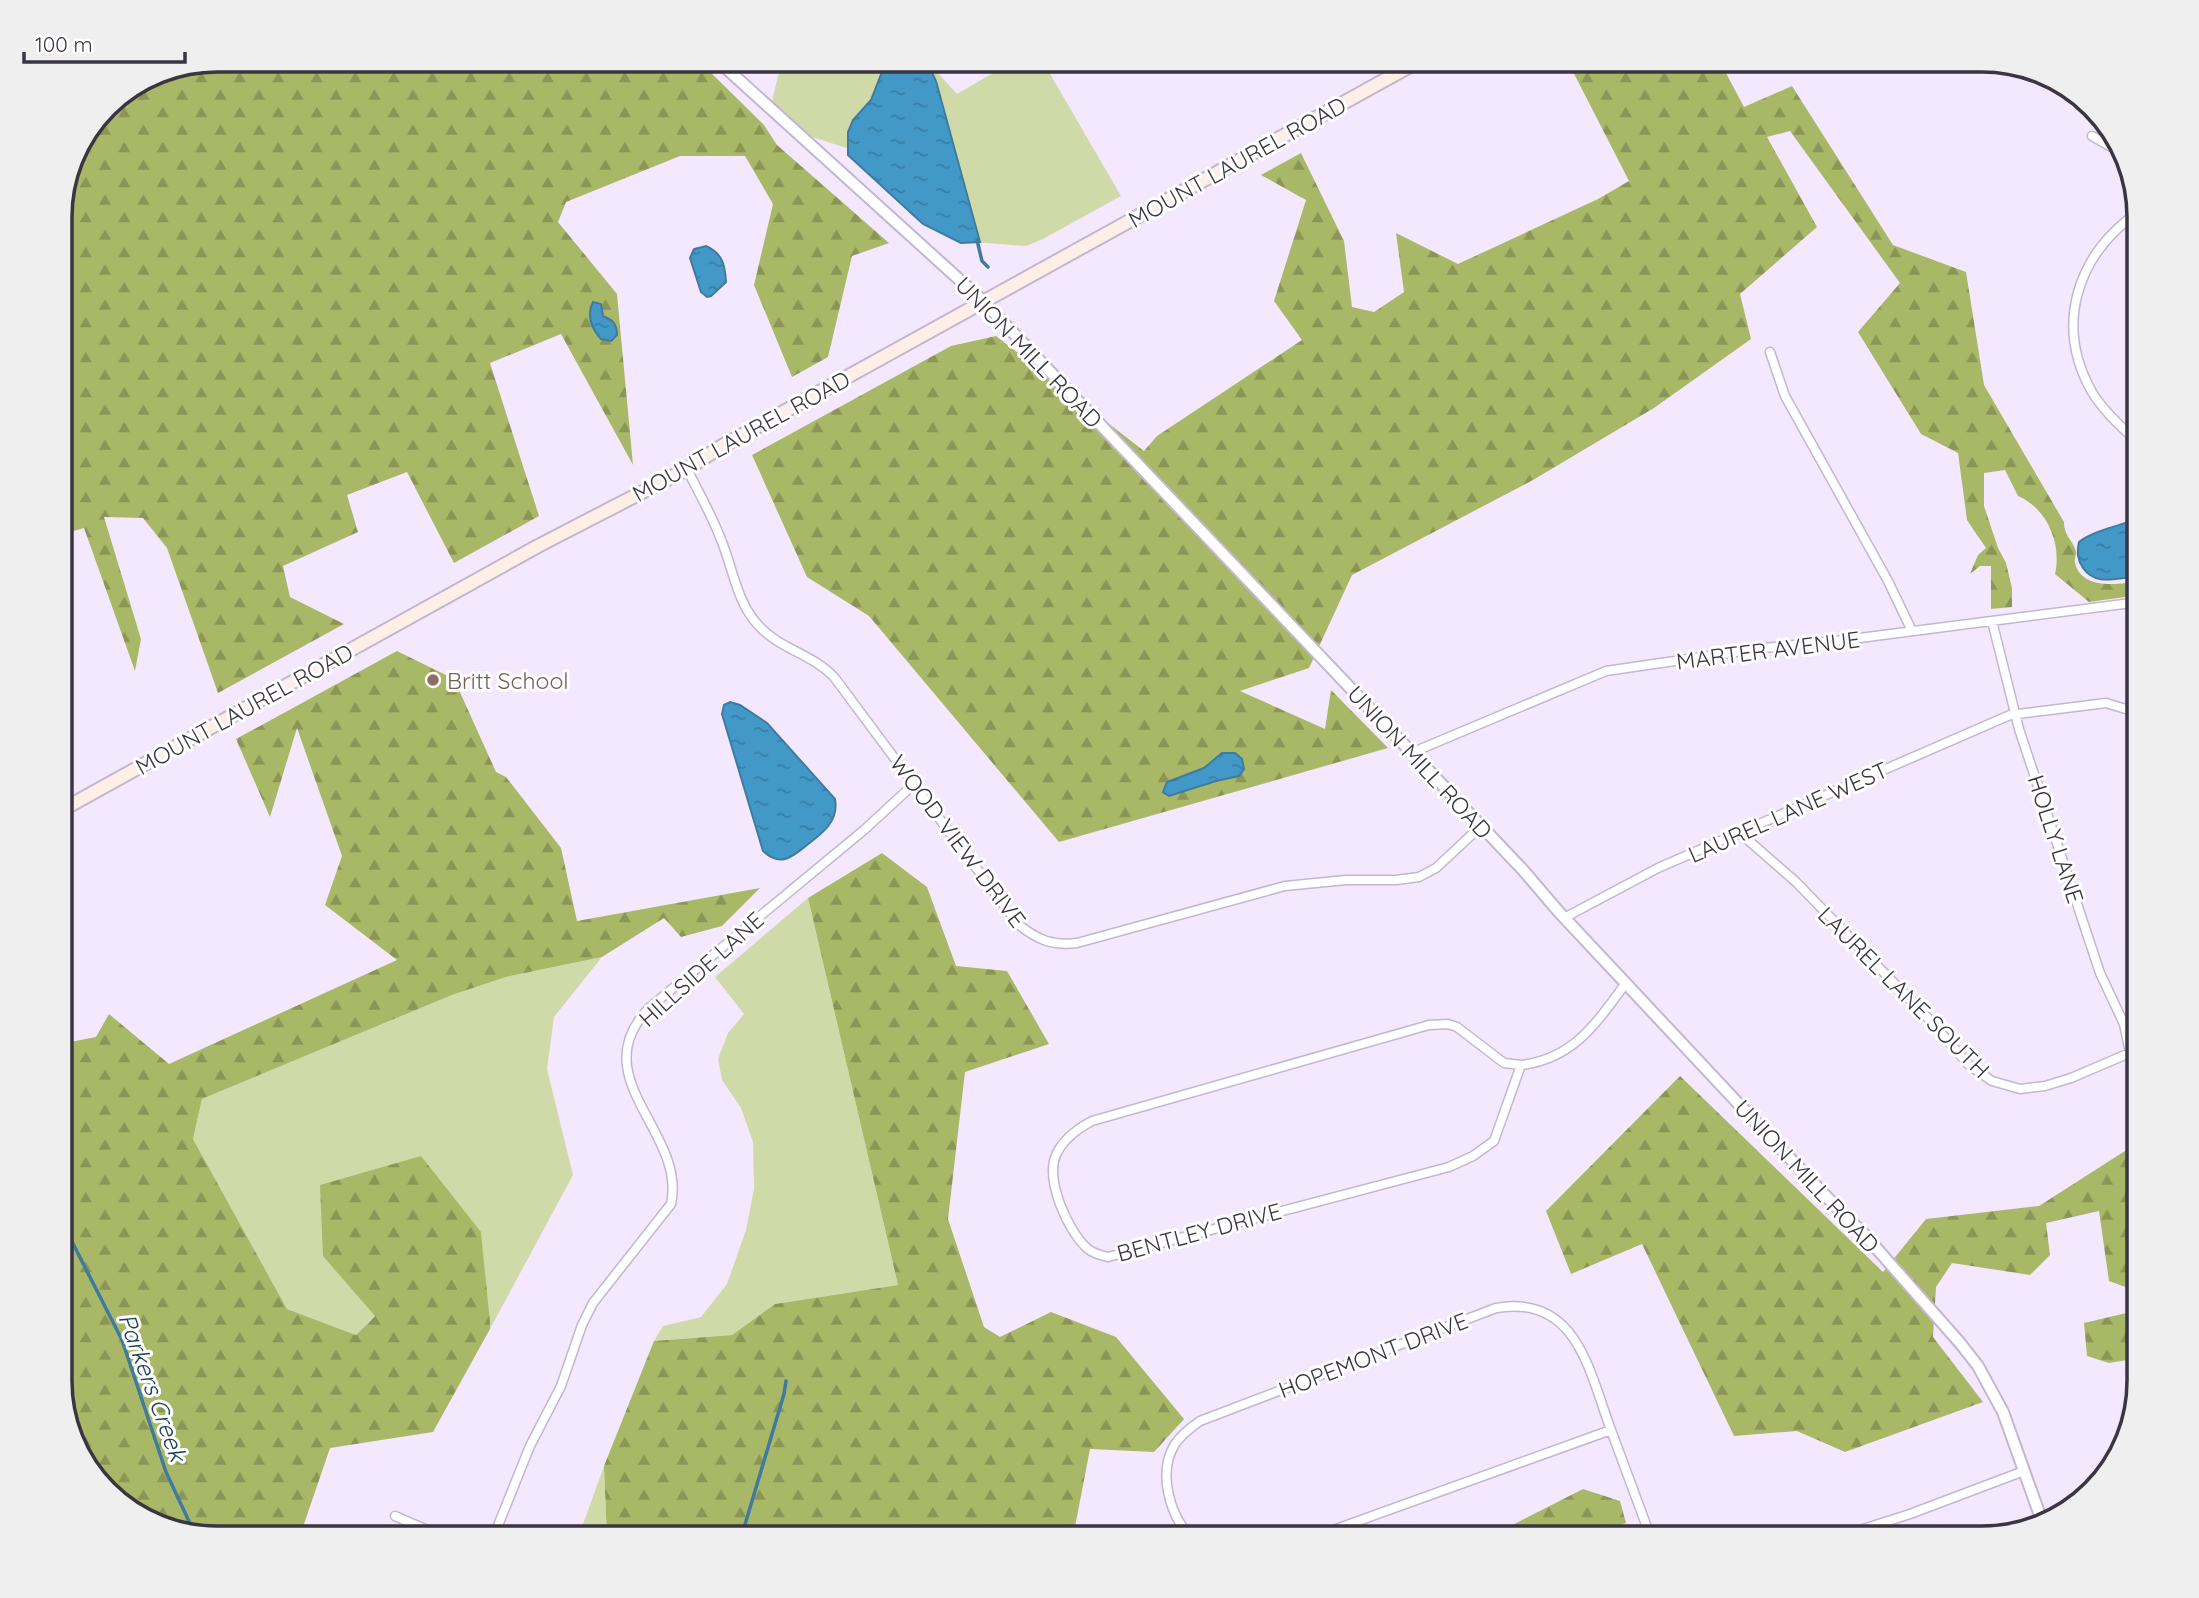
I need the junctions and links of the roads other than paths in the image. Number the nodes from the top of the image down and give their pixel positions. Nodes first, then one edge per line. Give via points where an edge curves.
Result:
1 (730, 72) edge
2 (1399, 72) edge
3 (2092, 136) dead end
4 (2108, 145) edge
5 (2127, 222) edge
6 (984, 302) junction
7 (1770, 352) dead end
8 (2127, 431) edge
9 (687, 469) junction
10 (2127, 603) edge
11 (1992, 621) junction
12 (1912, 631) junction
13 (2127, 709) edge
14 (2016, 714) junction
15 (1411, 753) junction
16 (914, 784) junction
17 (72, 804) edge
18 (1480, 826) junction
19 (1740, 833) junction
20 (1564, 918) junction
21 (1626, 983) junction
22 (2127, 1038) edge
23 (2127, 1054) edge
24 (1521, 1065) junction
25 (1611, 1430) junction
26 (2024, 1471) junction
27 (2039, 1514) edge
28 (395, 1516) dead end
29 (1886, 1522) junction
30 (418, 1526) edge
31 (498, 1526) edge
32 (1183, 1526) edge
33 (1344, 1526) edge
34 (1647, 1526) edge
35 (1873, 1526) edge
36 (1888, 1526) edge

1 - 6 street, UNION MILL ROAD
2 - 6 main road, MOUNT LAUREL ROAD
3 - 4 street
5 - 8 street via 2105,241 2090,264 2076,301 2073,328 2077,355 2094,394
6 - 9 main road, MOUNT LAUREL ROAD
6 - 15 street, UNION MILL ROAD
7 - 12 street via 1785,396
9 - 16 street, WOOD VIEW DRIVE via 752,619 771,637 826,669
9 - 17 main road, MOUNT LAUREL ROAD via 538,546
10 - 11 street, MARTER AVENUE
11 - 12 street, MARTER AVENUE
11 - 14 street, HOLLY LANE
12 - 15 street, MARTER AVENUE via 1606,671
13 - 14 street, LAUREL LANE WEST via 2106,703
14 - 19 street, LAUREL LANE WEST
14 - 22 street, HOLLY LANE
15 - 18 street, UNION MILL ROAD
16 - 18 street, WOOD VIEW DRIVE via 1018,924 1035,938 1055,944 1098,938 1285,886 1419,877 1436,868
16 - 31 street, HILLSIDE LANE via 649,1008 635,1027 626,1054 627,1073 667,1161 673,1187 671,1204 593,1303
18 - 20 street, UNION MILL ROAD
19 - 20 street, LAUREL LANE WEST via 1638,877
19 - 23 street, LAUREL LANE SOUTH via 1796,882 1969,1065 1992,1082 2020,1088 2045,1086
20 - 21 street, UNION MILL ROAD
21 - 24 street via 1571,1047 1553,1058
21 - 26 street, UNION MILL ROAD via 1864,1233 1954,1336 1992,1388
24 - 24 street, BENTLEY DRIVE via 1494,1141 1449,1167 1108,1257 1090,1251 1075,1236 1057,1196 1056,1155 1067,1139 1091,1121 1429,1025 1457,1027 1504,1063
25 - 32 street, HOPEMONT DRIVE via 1582,1351 1561,1322 1531,1307 1496,1308 1218,1414 1185,1432 1174,1446 1166,1481
25 - 33 street
25 - 34 street, HOPEMONT DRIVE
26 - 27 street, UNION MILL ROAD
26 - 29 street
28 - 30 street
29 - 35 street
29 - 36 street

